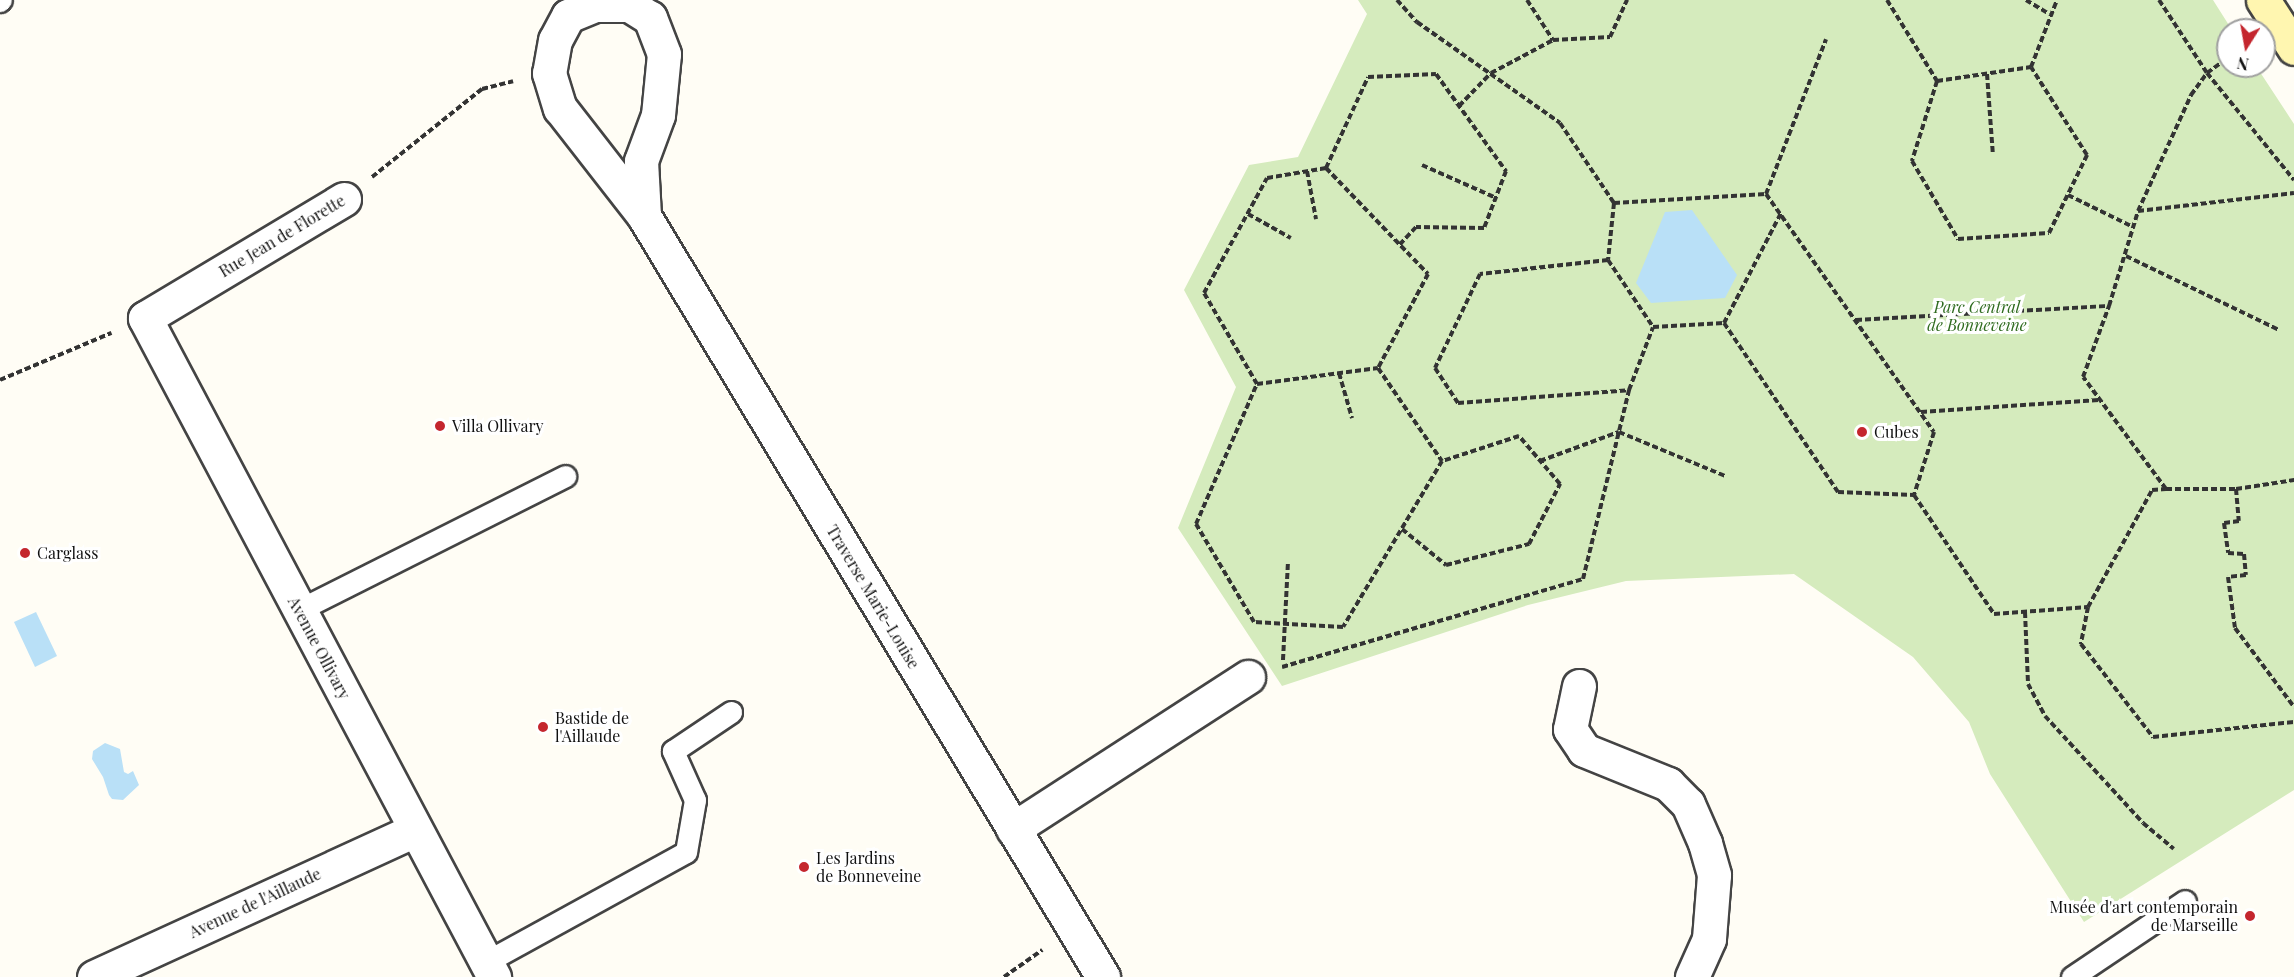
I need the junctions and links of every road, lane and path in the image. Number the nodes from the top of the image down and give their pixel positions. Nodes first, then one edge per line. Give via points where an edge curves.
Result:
1 (1397, 0) edge
2 (1527, 0) edge
3 (1627, 0) edge
4 (1887, 0) edge
5 (2026, 0) edge
6 (2056, 0) edge
7 (2159, 0) edge
8 (2263, 0) edge
9 (630, 2) edge
10 (563, 8) edge
11 (2049, 14) junction
12 (1826, 39) dead end
13 (1553, 40) junction
14 (2294, 48) edge
15 (2216, 66) edge
16 (2031, 67) junction
17 (549, 73) junction
18 (1491, 73) junction
19 (2206, 73) junction
20 (1987, 74) junction
21 (1937, 81) junction
22 (1459, 106) junction
23 (1993, 155) dead end
24 (1422, 165) dead end
25 (1326, 168) junction
26 (1307, 171) junction
27 (2294, 180) edge
28 (2294, 193) edge
29 (1766, 194) junction
30 (2068, 195) junction
31 (1496, 198) junction
32 (344, 199) joint
33 (1614, 203) junction
34 (2138, 211) junction
35 (1781, 213) junction
36 (1248, 214) junction
37 (644, 216) junction
38 (1317, 219) dead end
39 (2133, 227) junction
40 (1291, 238) dead end
41 (1400, 245) junction
42 (2126, 256) junction
43 (1608, 260) junction
44 (2109, 306) junction
45 (145, 318) junction
46 (1855, 320) junction
47 (1724, 323) junction
48 (1653, 327) junction
49 (2279, 330) dead end
50 (1378, 368) junction
51 (1339, 373) junction
52 (0, 380) edge
53 (1257, 384) junction
54 (1629, 390) junction
55 (2099, 400) junction
56 (1921, 412) junction
57 (1352, 418) dead end
58 (1618, 432) junction
59 (1442, 460) junction
60 (1540, 461) junction
61 (565, 476) dead end
62 (1725, 476) dead end
63 (2294, 480) edge
64 (2166, 489) junction
65 (2236, 489) junction
66 (1914, 495) junction
67 (1402, 529) junction
68 (1288, 562) dead end
69 (2088, 607) junction
70 (299, 610) junction
71 (2025, 612) junction
72 (1285, 623) junction
73 (1282, 667) junction
74 (1248, 677) joint
75 (1579, 686) dead end
76 (2294, 707) edge
77 (731, 712) dead end
78 (2294, 723) edge
79 (1014, 829) junction
80 (415, 830) junction
81 (2174, 849) dead end
82 (2185, 901) dead end
83 (1074, 928) junction
84 (490, 969) edge
85 (94, 977) edge
86 (1004, 977) edge
87 (1103, 977) edge
88 (1692, 977) edge
89 (2072, 977) edge

1 - 18 path via 1417,22
2 - 13 path
3 - 13 path via 1610,37
4 - 21 path
5 - 11 path
6 - 11 path
7 - 19 path
8 - 14 street
9 - 10 street, Traverse Marie-Louise
9 - 37 street, Traverse Marie-Louise via 650,18 664,54 658,115 641,161
10 - 17 street, Traverse Marie-Louise
11 - 16 path
12 - 29 path
13 - 18 path
15 - 19 path
16 - 20 path
16 - 30 path via 2087,155
17 - 32 path, Rue Jean de Florette via 482,89
17 - 37 street, Traverse Marie-Louise via 560,108
18 - 22 path
18 - 33 path via 1560,123
19 - 27 path
19 - 34 path via 2191,95
20 - 21 path
20 - 23 path
21 - 30 path via 1912,161 1958,239 2049,233
22 - 25 path via 1436,74 1368,78
22 - 31 path via 1506,171
24 - 31 path
25 - 26 path
25 - 41 path
26 - 36 path via 1267,178
26 - 38 path
28 - 34 path
29 - 33 path
29 - 35 path
30 - 39 path
31 - 41 path via 1484,228 1416,228
32 - 45 street, Rue Jean de Florette
33 - 43 path
34 - 39 path
35 - 46 path
35 - 47 path
36 - 40 path
36 - 53 path via 1204,293
37 - 79 street, Traverse Marie-Louise
39 - 42 path
41 - 50 path via 1428,274
42 - 44 path
42 - 49 path
43 - 48 path
43 - 54 path via 1480,274 1435,368 1458,403
44 - 46 path
44 - 55 path via 2083,377
45 - 52 path
45 - 70 street, Avenue Ollivary
46 - 56 path
47 - 48 path
47 - 66 path via 1838,492
48 - 54 path
50 - 51 path
50 - 59 path
51 - 53 path
51 - 57 path
53 - 72 path via 1196,524 1254,621
54 - 58 path
55 - 56 path
55 - 64 path
56 - 66 path via 1934,432
58 - 60 path
58 - 62 path
58 - 73 path via 1583,579
59 - 60 path via 1519,436
59 - 67 path
60 - 67 path via 1560,484 1529,544 1446,565
61 - 70 lane
63 - 65 path
64 - 65 path
64 - 69 path via 2152,490
65 - 76 path via 2239,521 2224,523 2228,554 2244,554 2246,575 2228,577 2235,628
66 - 71 path via 1994,614
67 - 72 path via 1343,627
68 - 72 path
69 - 71 path
69 - 78 path via 2081,645 2153,737
70 - 80 street, Avenue Ollivary
71 - 81 path via 2028,684 2045,716 2143,823
72 - 73 path
73 - 74 path
74 - 79 street
75 - 88 street via 1570,729 1584,750 1668,784 1688,804 1705,843 1714,875 1709,939
77 - 84 lane via 673,751 695,800 686,852
79 - 83 street, Traverse Marie-Louise
80 - 84 street, Avenue Ollivary
80 - 85 street, Avenue de l'Aillaude
82 - 89 lane
83 - 86 path
83 - 87 street, Traverse Marie-Louise

